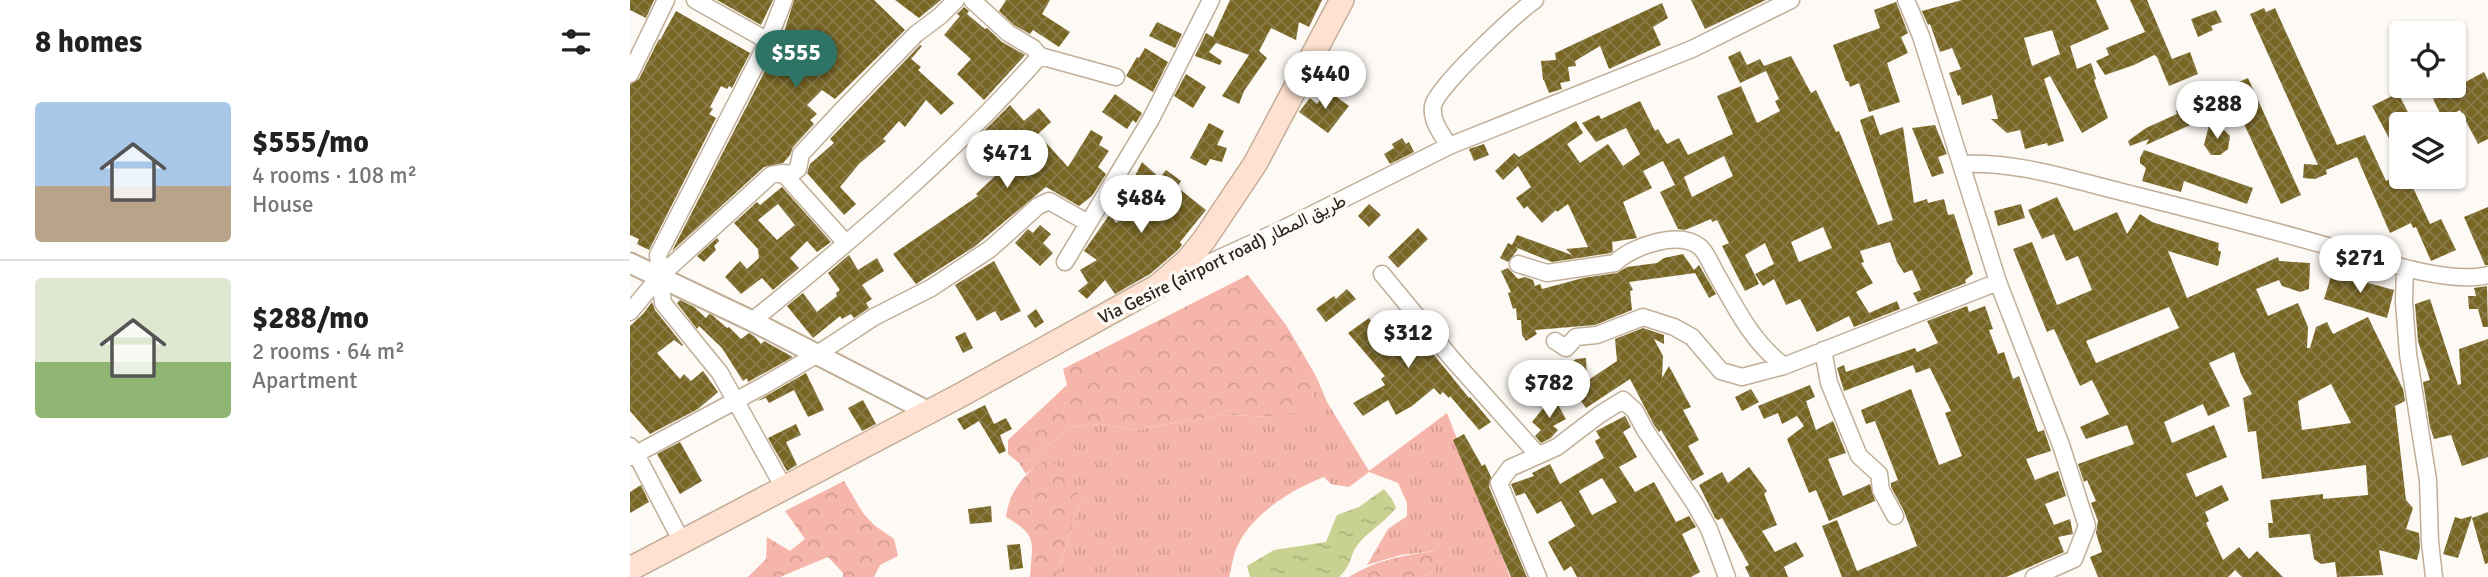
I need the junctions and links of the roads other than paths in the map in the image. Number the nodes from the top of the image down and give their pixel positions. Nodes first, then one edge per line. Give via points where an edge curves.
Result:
1 (666, 0) edge
2 (695, 0) edge
3 (784, 0) edge
4 (956, 0) edge
5 (972, 0) edge
6 (1211, 0) edge
7 (1342, 0) edge
8 (1535, 0) edge
9 (1791, 0) edge
10 (1906, 0) edge
11 (768, 41) junction
12 (1040, 56) junction
13 (630, 74) edge
14 (1116, 77) dead end
15 (1448, 146) junction
16 (1961, 164) junction
17 (783, 173) junction
18 (1088, 223) junction
19 (845, 242) junction
20 (1065, 262) dead end
21 (630, 263) edge
22 (1518, 264) dead end
23 (2405, 268) junction
24 (1382, 274) dead end
25 (2488, 275) edge
26 (660, 276) junction
27 (1998, 282) junction
28 (1158, 286) junction
29 (630, 312) edge
30 (752, 321) junction
31 (1555, 341) dead end
32 (1823, 350) junction
33 (816, 355) junction
34 (1784, 366) junction
35 (737, 400) junction
36 (927, 411) junction
37 (632, 452) edge
38 (1538, 455) junction
39 (784, 488) junction
40 (1895, 516) dead end
41 (682, 542) junction
42 (630, 569) edge
43 (1538, 577) edge
44 (1727, 577) edge
45 (2034, 577) edge
46 (2434, 577) edge

1 - 13 street
2 - 11 street
3 - 11 street
4 - 17 street via 843,108 801,154 798,169
5 - 12 street
6 - 18 street via 1151,119
7 - 28 main road via 1255,164 1204,240
8 - 15 street via 1444,85 1433,103 1433,120
9 - 15 street, Via Gesire (airport road) طريق المطار via 1692,49
10 - 16 street
11 - 26 street via 658,255
12 - 14 street
12 - 19 street via 908,191
15 - 28 street, Via Gesire (airport road) طريق المطار
16 - 23 street via 2036,170
16 - 27 street
17 - 19 street
17 - 26 street via 771,175
18 - 20 street
18 - 33 street via 1049,201 1038,206 990,249
19 - 30 street
21 - 26 street
22 - 34 street via 1547,273 1615,263 1653,243 1678,239 1700,247 1754,339
23 - 25 street via 2462,277
23 - 46 street via 2408,354 2428,480
24 - 38 street
26 - 29 street
26 - 30 street
26 - 35 street via 663,303
27 - 32 street
27 - 45 street via 2087,526 2074,559
28 - 36 main road, Via Gesire (airport road) طريق المطار
30 - 33 street
31 - 34 street via 1566,348 1576,337 1597,335 1643,317 1692,337 1721,371 1742,377
32 - 34 street
32 - 40 street via 1829,383 1859,456 1879,474 1881,490
33 - 35 street
33 - 36 street
35 - 37 street
35 - 39 street
36 - 39 main road, Via Gesire (airport road) طريق المطار
37 - 41 street
38 - 43 street via 1510,468 1499,483
38 - 44 street via 1557,447 1623,400 1635,411 1695,504
39 - 41 main road, Via Gesire (airport road) طريق المطار
41 - 42 main road, Via Gesire (airport road) طريق المطار

